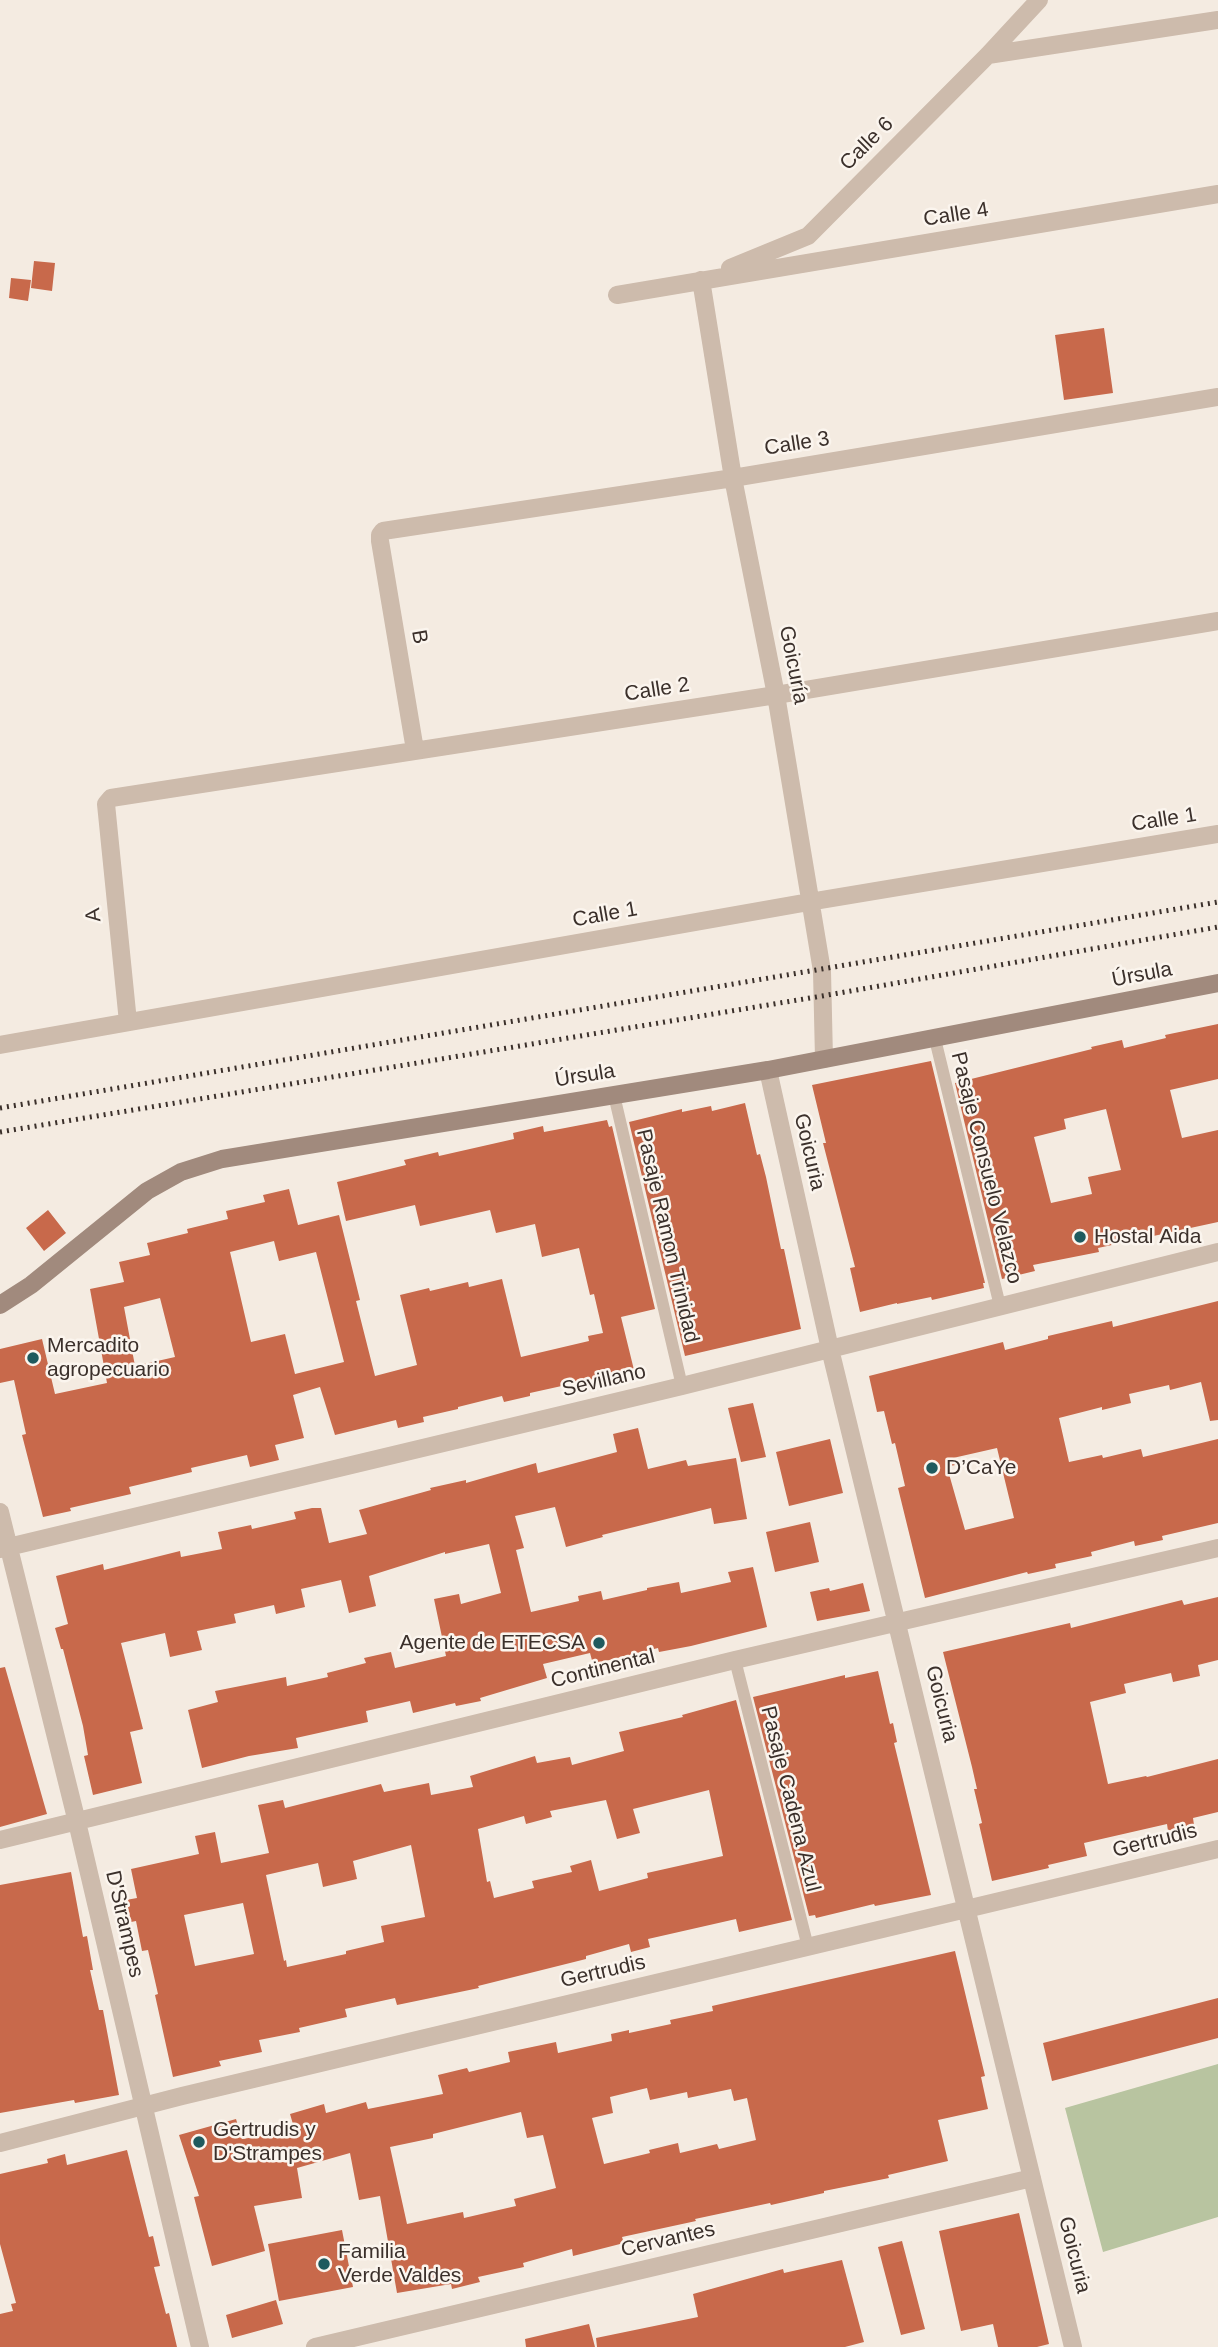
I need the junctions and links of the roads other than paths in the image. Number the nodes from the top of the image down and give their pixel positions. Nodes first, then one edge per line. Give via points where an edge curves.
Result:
1 (1039, 0) edge
2 (1218, 20) edge
3 (988, 55) junction
4 (1218, 194) edge
5 (701, 280) junction
6 (617, 295) dead end
7 (1218, 397) edge
8 (733, 478) junction
9 (383, 531) joint
10 (1218, 621) edge
11 (776, 695) junction
12 (415, 750) junction
13 (106, 804) joint
14 (1218, 834) edge
15 (809, 902) junction
16 (1218, 984) edge
17 (128, 1022) junction
18 (936, 1039) junction
19 (0, 1045) edge
20 (824, 1059) junction
21 (768, 1070) junction
22 (614, 1095) junction
23 (1218, 1252) edge
24 (0, 1305) edge
25 (1000, 1306) junction
26 (830, 1349) junction
27 (682, 1386) junction
28 (0, 1512) edge
29 (5, 1548) edge
30 (1218, 1548) edge
31 (898, 1623) junction
32 (735, 1660) junction
33 (77, 1822) junction
34 (0, 1840) edge
35 (1218, 1849) edge
36 (967, 1910) junction
37 (808, 1947) junction
38 (143, 2106) junction
39 (0, 2143) edge
40 (1032, 2178) junction
41 (200, 2347) edge
42 (315, 2347) edge
43 (1073, 2347) edge

1 - 3 street, Calle 6
2 - 3 street
3 - 5 street, Calle 6 via 808,236
4 - 5 street, Calle 4
5 - 6 street
5 - 8 street, Goicuría
7 - 8 street, Calle 3
8 - 9 street, Calle 3
8 - 11 street, Goicuría
9 - 12 street, B via 380,541
10 - 11 street, Calle 2
11 - 12 street, Calle 2
11 - 15 street, Goicuría
12 - 13 street, Calle 2 via 111,797
13 - 17 street, A
14 - 15 street, Calle 1
15 - 17 street, Calle 1
15 - 20 street, Goicuría via 822,971
16 - 18 street, Úrsula
17 - 19 street, Calle 1
18 - 20 street, Úrsula
18 - 25 lane, Pasaje Consuelo Velazco
20 - 21 street, Úrsula
21 - 22 street, Úrsula
21 - 26 street, Goicuria
22 - 24 street, Úrsula via 222,1159 181,1172 147,1191
22 - 27 lane, Pasaje Ramon Trinidad
23 - 25 street, Sevillano
25 - 26 street, Sevillano
26 - 27 street, Sevillano
26 - 31 street, Goicuria
27 - 29 street, Sevillano
28 - 29 street, D'Strampes
29 - 33 street, D'Strampes
30 - 31 street, Continental
31 - 32 street, Continental
31 - 36 street, Goicuria
32 - 33 street, Continental
32 - 37 lane, Pasaje Cadena Azul
33 - 34 street, Continental
33 - 38 street, D'Strampes
35 - 36 street, Gertrudis
36 - 37 street, Gertrudis
36 - 40 street, Goicuria
37 - 38 street, Gertrudis
38 - 39 street, Gertrudis
38 - 41 street, D'Strampes
40 - 42 street, Cervantes
40 - 43 street, Goicuria

